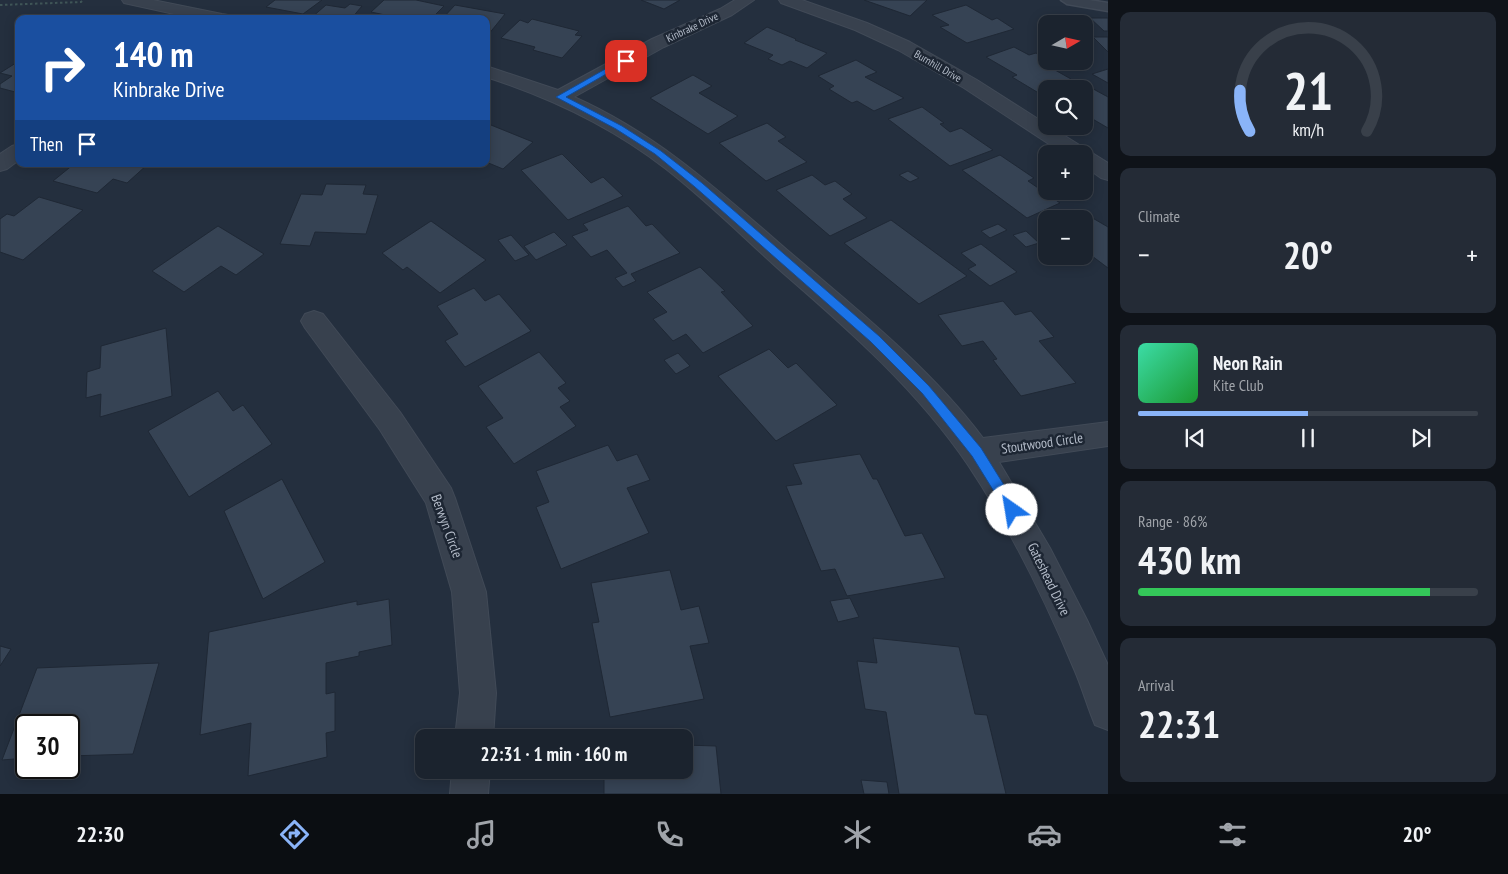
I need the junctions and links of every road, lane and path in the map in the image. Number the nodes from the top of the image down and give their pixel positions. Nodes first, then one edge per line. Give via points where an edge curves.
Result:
1 (83, 0) edge
2 (130, 0) edge
3 (746, 0) edge
4 (787, 0) edge
5 (1067, 0) edge
6 (0, 5) edge
7 (1108, 7) edge
8 (220, 11) edge
9 (191, 15) edge
10 (206, 15) edge
11 (490, 73) edge
12 (560, 97) junction
13 (1064, 145) edge
14 (15, 153) edge
15 (1093, 163) edge
16 (0, 164) edge
17 (1108, 173) edge
18 (314, 321) dead end
19 (1108, 434) edge
20 (977, 452) junction
21 (1108, 712) edge
22 (475, 729) edge
23 (470, 779) edge
24 (469, 794) edge

1 - 6 path
2 - 9 street
3 - 12 street, Kinbrake Drive via 658,43
4 - 13 street, Burnhill Drive via 845,20 903,46 955,75
5 - 7 lane
8 - 10 street
11 - 12 street, Gateshead Drive
12 - 20 street, Gateshead Drive via 619,127 658,152 699,185 875,339 926,390
14 - 16 street
15 - 17 street
18 - 22 street, Berwyn Circle via 390,422 440,498 469,592 478,693
19 - 20 street, Stoutwood Circle
20 - 21 street, Gateshead Drive via 1021,524 1063,607
23 - 24 street

